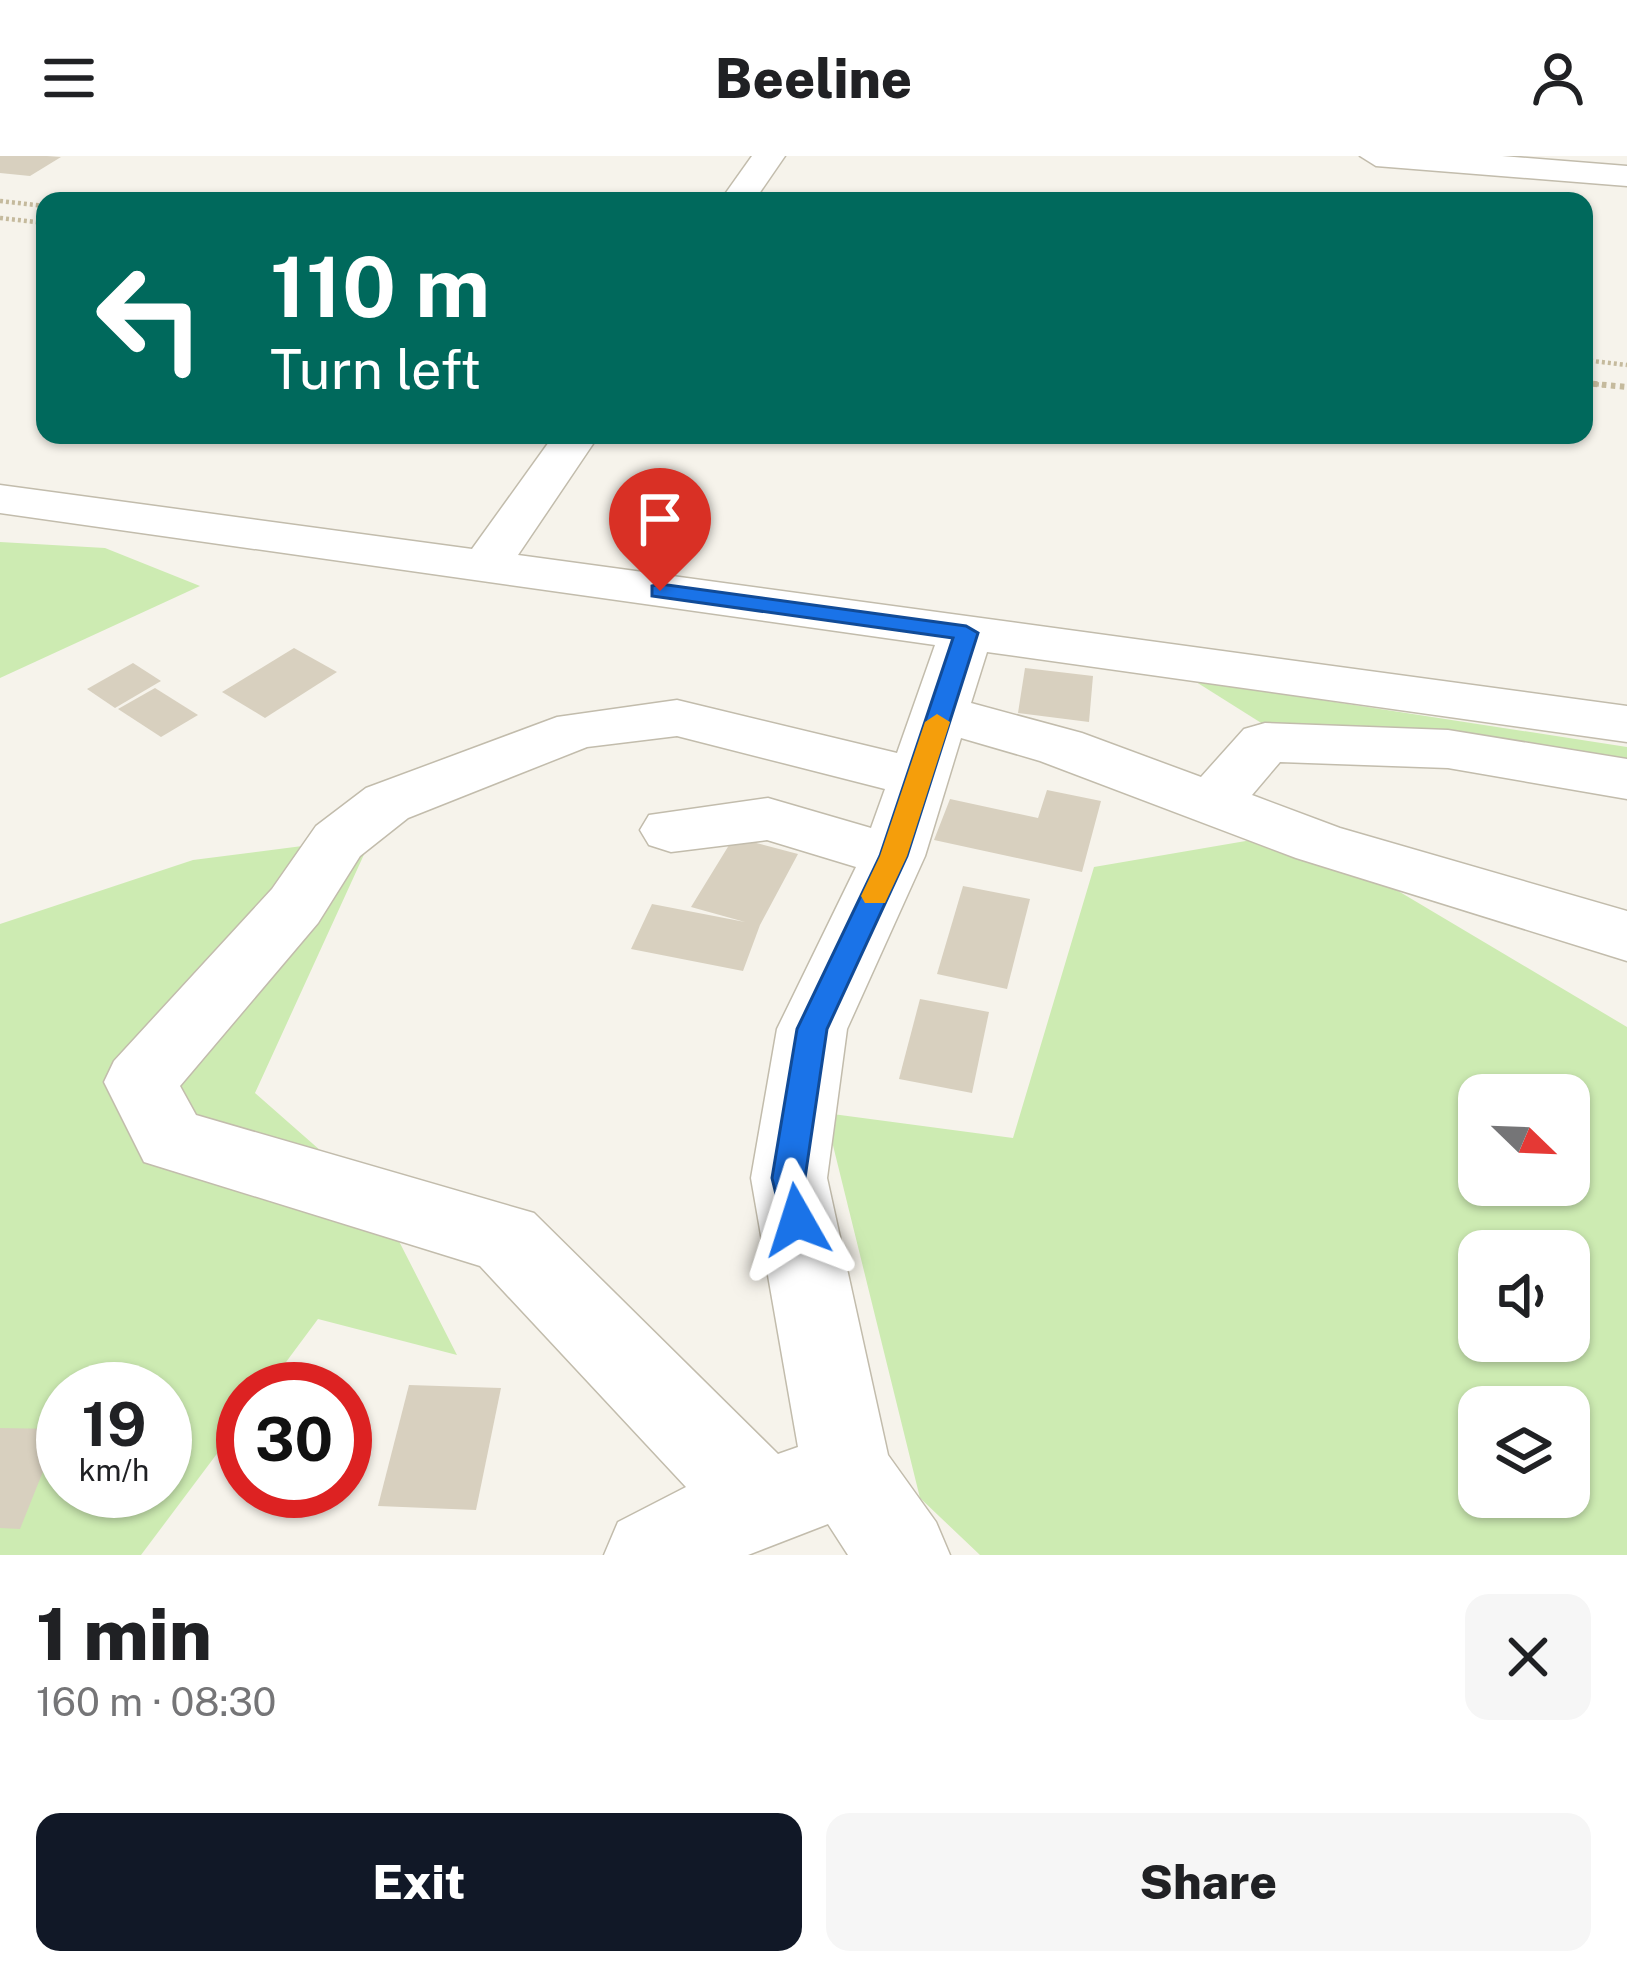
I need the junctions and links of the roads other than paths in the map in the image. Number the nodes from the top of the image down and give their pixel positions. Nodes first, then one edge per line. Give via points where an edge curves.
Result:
1 (769, 156) edge
2 (1376, 156) edge
3 (1627, 176) edge
4 (743, 192) edge
5 (571, 444) edge
6 (0, 499) edge
7 (485, 567) junction
8 (966, 633) junction
9 (940, 713) junction
10 (1627, 724) edge
11 (919, 778) junction
12 (1627, 778) edge
13 (1212, 803) junction
14 (671, 830) dead end
15 (893, 856) junction
16 (1627, 936) edge
17 (847, 1474) junction
18 (764, 1504) junction
19 (651, 1555) edge
20 (903, 1555) edge

1 - 4 street
2 - 3 street
5 - 7 street
6 - 7 street
7 - 8 street
8 - 9 street
8 - 10 street
9 - 11 street
9 - 13 street
11 - 15 street
11 - 18 street via 677,718 577,730 387,803 338,842 295,906 140,1082 172,1140 506,1238
12 - 13 street via 1448,749 1265,742
13 - 16 street
14 - 15 street via 768,819
15 - 17 street via 812,1029 789,1178
17 - 18 street
17 - 20 street
18 - 19 street

